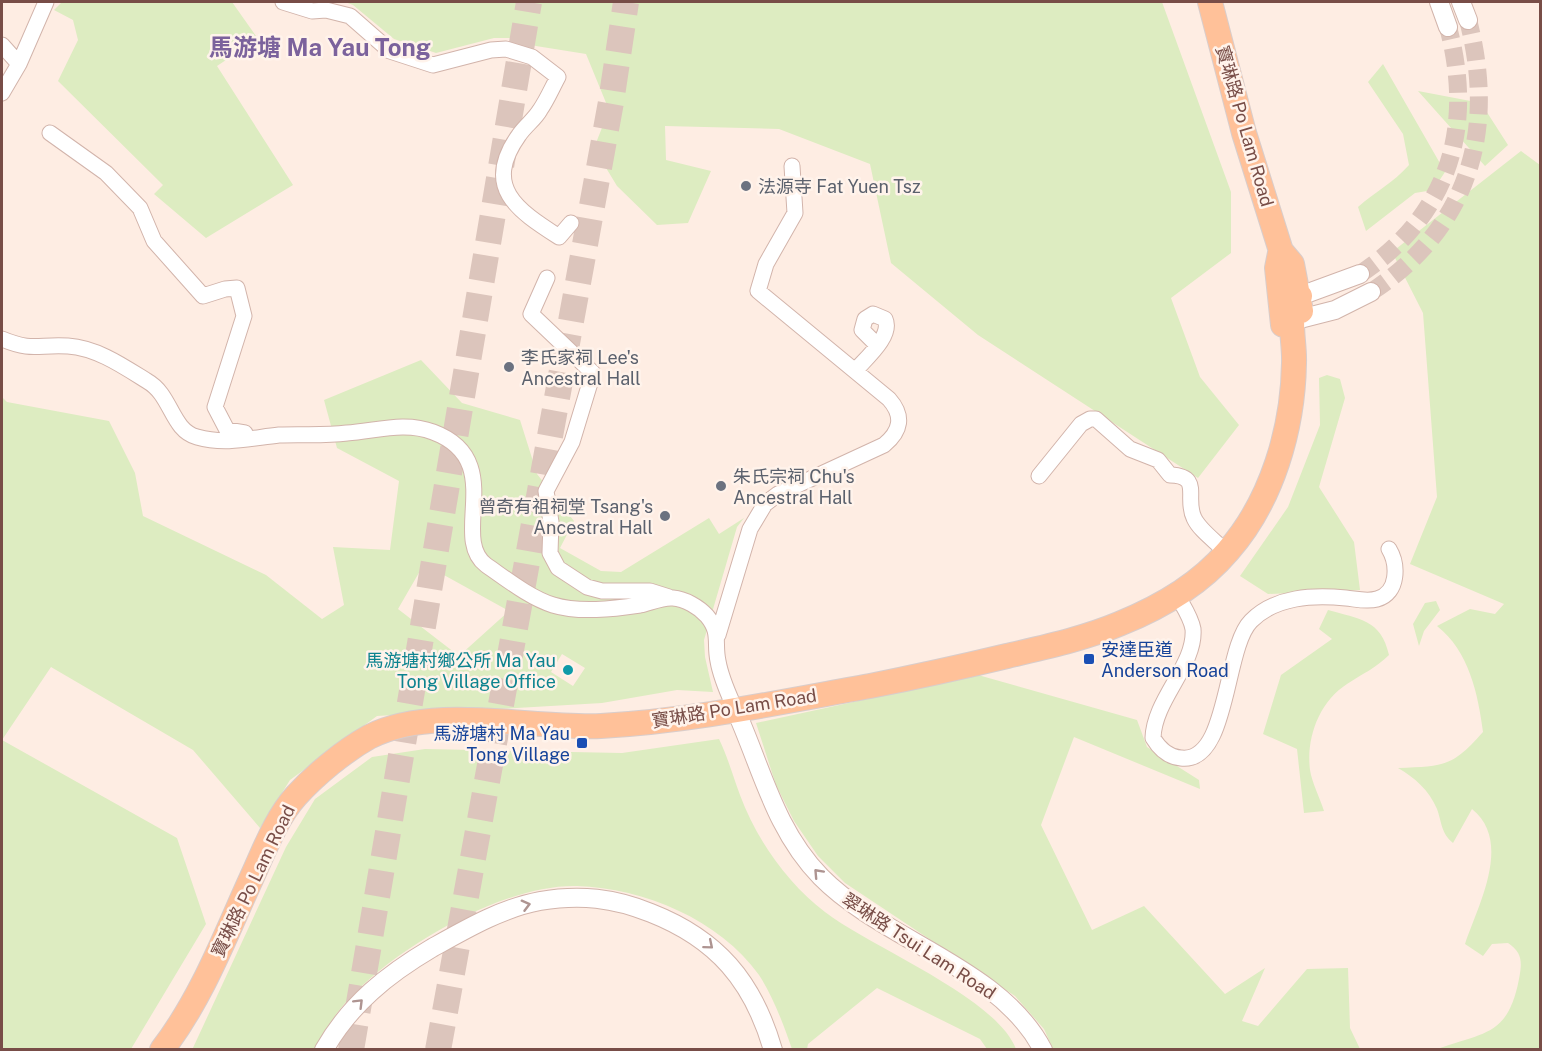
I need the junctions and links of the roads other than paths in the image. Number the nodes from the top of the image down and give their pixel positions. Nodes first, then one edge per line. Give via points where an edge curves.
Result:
1 (44, 2) edge
2 (283, 2) edge
3 (1210, 2) edge
4 (1438, 2) edge
5 (1461, 2) edge
6 (1468, 20) tunnel mouth
7 (1448, 27) tunnel mouth
8 (2, 45) edge
9 (20, 64) junction
10 (2, 93) edge
11 (50, 133) dead end
12 (792, 165) dead end
13 (571, 223) dead end
14 (1281, 251) junction
15 (1360, 274) tunnel mouth
16 (547, 278) dead end
17 (1371, 292) tunnel mouth
18 (1298, 310) junction
19 (2, 339) edge
20 (877, 345) dead end
21 (855, 371) junction
22 (278, 435) junction
23 (1039, 476) dead end
24 (1389, 549) dead end
25 (1227, 553) junction
26 (1177, 595) junction
27 (673, 598) junction
28 (718, 635) junction
29 (736, 711) junction
30 (162, 1050) edge
31 (324, 1050) edge
32 (772, 1050) edge
33 (1043, 1050) edge

1 - 9 street
2 - 13 street via 350,16 390,51 433,65 491,50 506,49 532,57 558,77 539,112 512,145 503,180 513,203 532,220 560,237
3 - 14 main road, 寶琳路 Po Lam Road via 1244,133
4 - 7 street
5 - 6 street
8 - 9 street
9 - 10 street
11 - 22 street via 106,173 140,208 154,241 203,296 237,288 244,316 215,407 227,430
12 - 21 street via 795,213 766,264 758,291
14 - 18 main road, 寶琳路 Po Lam Road via 1292,264
14 - 18 main road, 寶琳路 Po Lam Road via 1276,268
15 - 18 street
16 - 27 street via 531,314 593,373 572,442 546,491 550,553 558,568 587,587 650,591
17 - 18 street via 1335,310
18 - 25 main road, 寶琳路 Po Lam Road via 1286,425 1270,482
19 - 22 street via 23,348 66,346 103,355 160,390 181,428 196,437 241,442
20 - 21 street
21 - 28 street via 896,407 899,428 884,445 778,494 765,504 750,529
22 - 27 street via 345,434 396,426 434,432 453,442 473,474 473,543 485,564 554,605 603,609
23 - 25 street via 1081,424 1090,418 1096,420 1130,450 1158,460 1170,475 1188,480 1193,517
24 - 26 street via 1396,567 1390,590 1382,597 1295,598 1261,612 1249,623 1233,658 1219,724 1205,748 1194,757 1182,759 1170,756 1153,738 1158,713 1193,639 1193,627
25 - 26 main road, 寶琳路 Po Lam Road
26 - 29 main road, 寶琳路 Po Lam Road via 1120,624 1054,645 924,676
27 - 28 street via 698,607
28 - 29 street via 717,658
29 - 30 main road, 寶琳路 Po Lam Road via 600,726 433,721 400,726 369,738 329,766 295,797 268,842 196,999
33 -> 29 street, 翠琳路 Tsui Lam Road via 1025,1023 1002,1001 853,904 820,877 781,823
31 -> 32 street via 350,1012 407,963 507,910 579,896 617,900 647,911 679,924 710,945 745,986 760,1013

